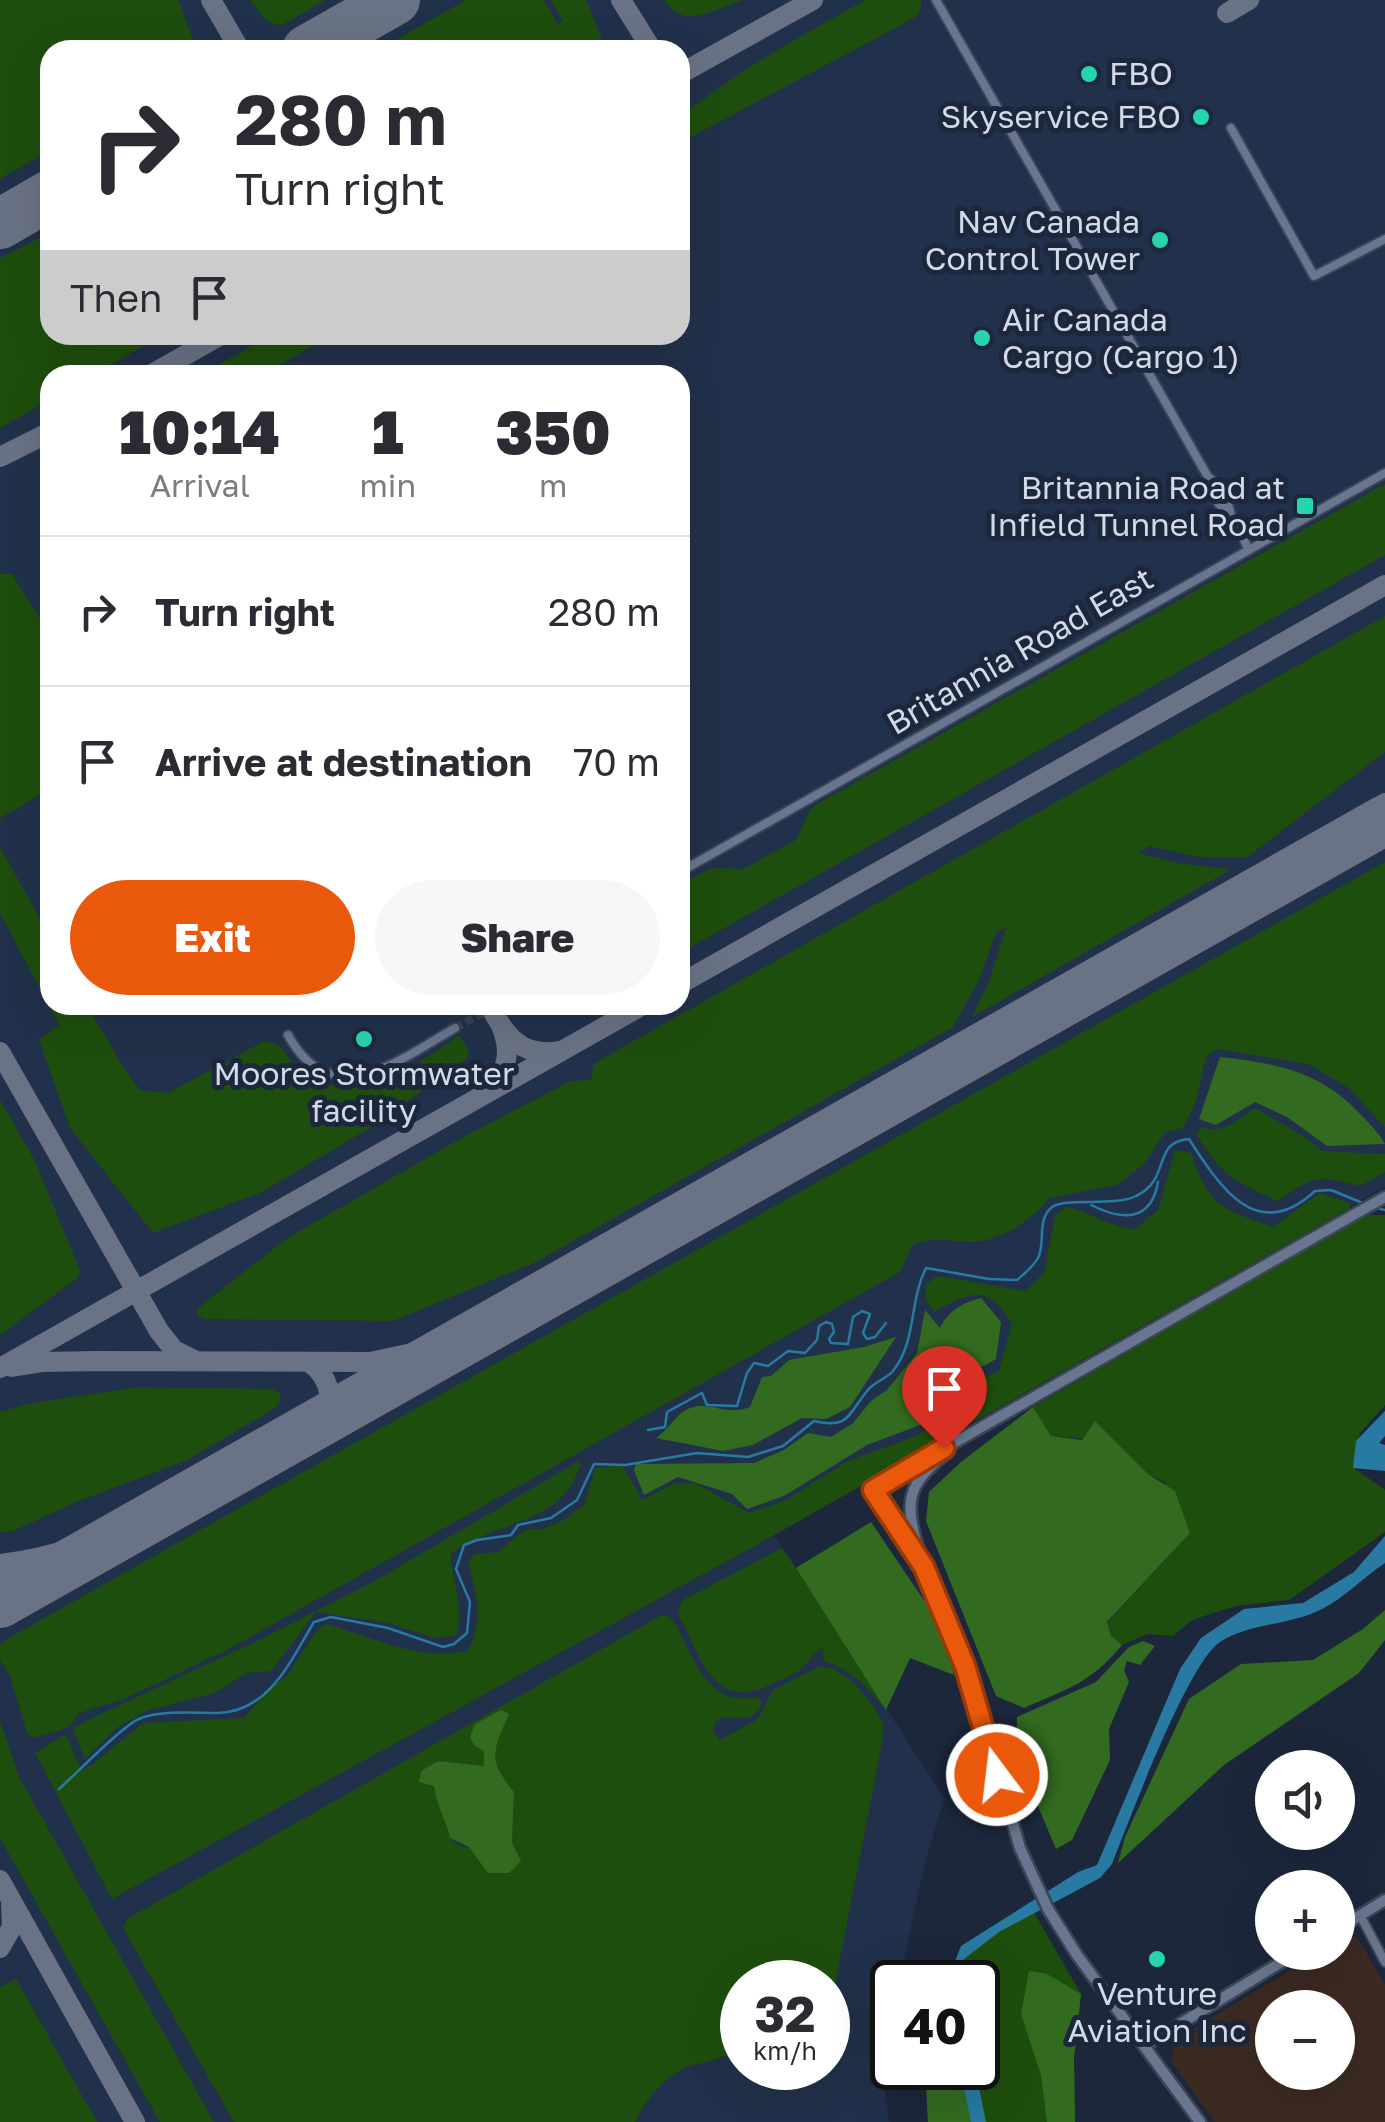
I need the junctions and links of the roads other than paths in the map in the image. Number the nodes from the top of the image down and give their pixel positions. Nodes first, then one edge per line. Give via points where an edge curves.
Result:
1 (936, 0) edge
2 (1232, 128) dead end
3 (1385, 238) edge
4 (1385, 473) edge
5 (1250, 550) junction
6 (690, 866) edge
7 (455, 1028) tunnel mouth
8 (288, 1035) dead end
9 (1385, 1197) edge
10 (969, 1435) junction
11 (924, 1567) junction
12 (1385, 1900) edge
13 (1360, 1915) junction
14 (1355, 1918) edge
15 (1385, 1962) edge
16 (1269, 1970) edge
17 (1144, 2046) junction
18 (1200, 2122) edge

1 - 5 street
2 - 3 street via 1314,276
4 - 5 street, Britannia Road East
5 - 6 street, Britannia Road East
7 - 8 street via 376,1073 342,1078 307,1062
9 - 10 street
10 - 11 street via 914,1486 908,1517
10 - 11 street via 873,1490
11 - 17 street via 974,1693 1020,1848 1048,1909
12 - 13 street
13 - 14 street
13 - 15 street
16 - 17 street
17 - 18 street

